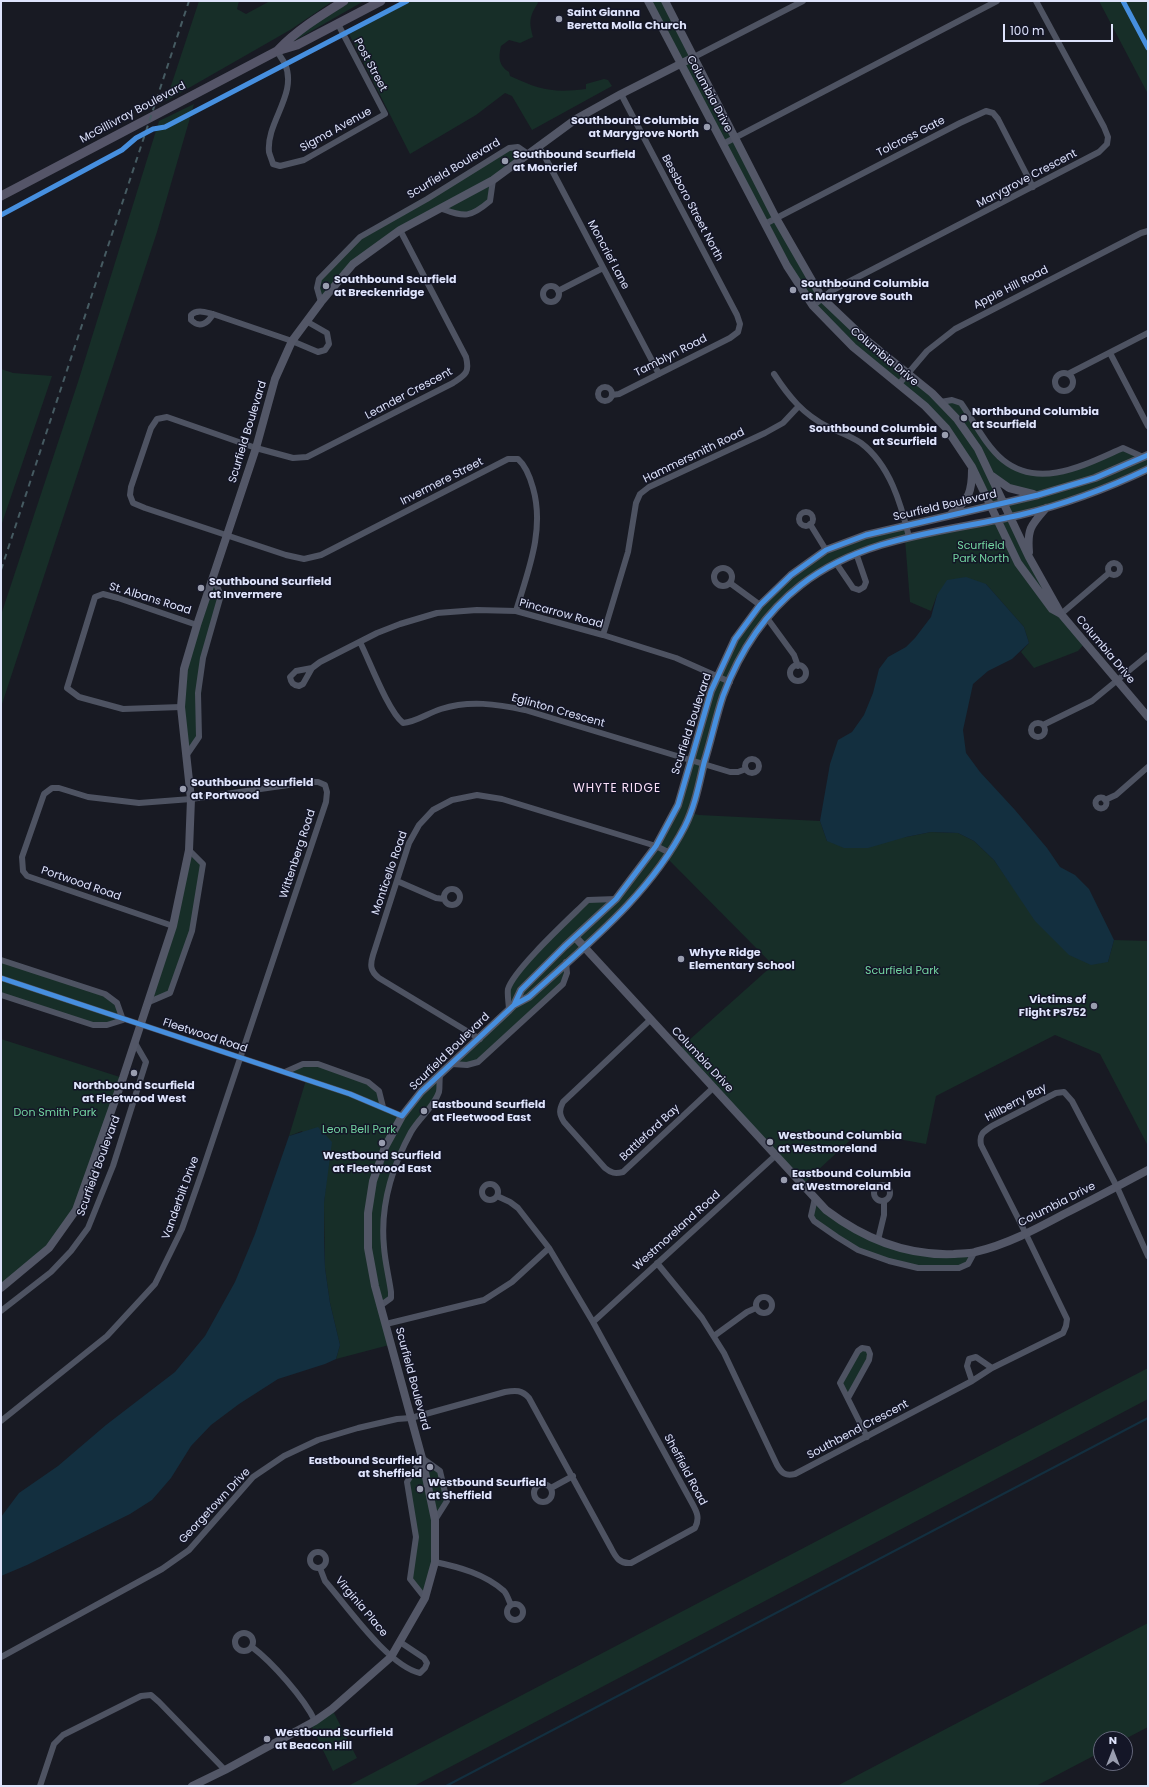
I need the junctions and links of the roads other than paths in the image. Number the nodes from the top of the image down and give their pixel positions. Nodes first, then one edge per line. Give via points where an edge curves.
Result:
1 (344, 1) edge
2 (381, 1) edge
3 (648, 1) edge
4 (665, 1) edge
5 (803, 1) edge
6 (997, 1) edge
7 (1036, 1) edge
8 (338, 24) junction
9 (276, 51) junction
10 (694, 57) junction
11 (680, 64) junction
12 (621, 94) junction
13 (385, 114) joint
14 (736, 137) junction
15 (723, 144) junction
16 (538, 146) junction
17 (528, 154) junction
18 (493, 180) junction
19 (1033, 187) junction
20 (1, 196) edge
21 (442, 209) junction
22 (776, 218) junction
23 (765, 224) junction
24 (400, 230) junction
25 (1148, 231) edge
26 (603, 268) junction
27 (558, 291) dead end
28 (822, 298) junction
29 (321, 302) junction
30 (813, 306) junction
31 (212, 314) dead end
32 (306, 321) junction
33 (738, 332) joint
34 (1148, 333) edge
35 (292, 341) junction
36 (1110, 353) junction
37 (909, 373) junction
38 (659, 374) junction
39 (774, 374) dead end
40 (1068, 374) dead end
41 (900, 384) junction
42 (612, 395) dead end
43 (941, 402) junction
44 (798, 407) junction
45 (1148, 426) edge
46 (256, 448) junction
47 (1146, 456) edge
48 (972, 467) junction
49 (1148, 469) edge
50 (988, 472) junction
51 (1038, 495) junction
52 (1004, 503) junction
53 (992, 506) junction
54 (1046, 508) junction
55 (949, 515) junction
56 (1010, 517) junction
57 (997, 519) junction
58 (810, 524) dead end
59 (906, 525) junction
60 (226, 536) junction
61 (909, 537) junction
62 (826, 550) junction
63 (856, 553) junction
64 (1029, 557) junction
65 (836, 563) junction
66 (1109, 573) dead end
67 (212, 578) junction
68 (730, 583) dead end
69 (760, 605) junction
70 (516, 611) junction
71 (1061, 614) junction
72 (767, 618) junction
73 (197, 625) junction
74 (602, 636) junction
75 (360, 642) junction
76 (1148, 655) edge
77 (798, 666) dead end
78 (312, 668) dead end
79 (717, 676) junction
80 (1117, 681) junction
81 (730, 682) junction
82 (181, 707) junction
83 (1148, 717) edge
84 (1043, 725) dead end
85 (186, 756) junction
86 (690, 761) junction
87 (704, 765) junction
88 (1148, 767) edge
89 (746, 769) dead end
90 (191, 799) junction
91 (1105, 800) dead end
92 (656, 846) junction
93 (190, 850) junction
94 (670, 853) junction
95 (397, 882) junction
96 (444, 899) dead end
97 (616, 899) junction
98 (173, 926) junction
99 (575, 937) junction
100 (584, 946) junction
101 (1, 960) edge
102 (566, 962) junction
103 (1, 978) edge
104 (1, 995) edge
105 (149, 1002) junction
106 (511, 1008) junction
107 (123, 1020) junction
108 (650, 1020) junction
109 (141, 1026) junction
110 (480, 1039) junction
111 (135, 1043) junction
112 (240, 1058) junction
113 (452, 1064) junction
114 (285, 1072) junction
115 (440, 1076) junction
116 (713, 1088) junction
117 (383, 1107) junction
118 (402, 1116) junction
119 (775, 1156) junction
120 (1148, 1170) edge
121 (1117, 1187) junction
122 (497, 1196) dead end
123 (815, 1198) junction
124 (884, 1202) dead end
125 (1026, 1234) junction
126 (878, 1240) junction
127 (549, 1248) junction
128 (974, 1253) junction
129 (1148, 1256) edge
130 (657, 1263) junction
131 (1, 1288) edge
132 (380, 1306) junction
133 (756, 1308) dead end
134 (1, 1311) edge
135 (593, 1322) junction
136 (386, 1324) junction
137 (714, 1336) junction
138 (992, 1368) junction
139 (972, 1381) junction
140 (848, 1398) junction
141 (410, 1418) junction
142 (1, 1421) edge
143 (867, 1437) junction
144 (422, 1458) junction
145 (573, 1476) junction
146 (551, 1488) dead end
147 (435, 1520) junction
148 (435, 1562) junction
149 (320, 1568) dead end
150 (425, 1598) junction
151 (511, 1605) dead end
152 (400, 1642) junction
153 (252, 1647) dead end
154 (391, 1656) junction
155 (1, 1657) edge
156 (315, 1721) junction
157 (225, 1770) junction
158 (40, 1786) edge
159 (192, 1786) edge

1 - 9 main road, McGillivray Boulevard via 310,22
2 - 8 main road, McGillivray Boulevard
3 - 11 street, Columbia Drive
4 - 10 street, Columbia Drive
5 - 10 street
6 - 14 street
7 - 19 street, Marygrove Crescent via 1108,137 1107,144 1099,152
8 - 9 main road, McGillivray Boulevard via 297,45
8 - 13 street, Post Street
9 - 13 street, Sigma Avenue via 285,65 287,85 270,141 269,153 273,164 280,166 304,160
9 - 20 main road, McGillivray Boulevard
10 - 11 street, Scurfield Boulevard
10 - 14 street, Columbia Drive
11 - 12 street, Scurfield Boulevard
11 - 15 street, Columbia Drive
12 - 16 street, Scurfield Boulevard via 576,119
12 - 33 street, Bessboro Street North via 737,315 740,324
14 - 15 street
14 - 22 street, Columbia Drive
15 - 23 street, Columbia Drive
16 - 17 street, Scurfield Boulevard
16 - 26 street, Moncrief Lane
17 - 18 street, Scurfield Boulevard
17 - 29 street, Scurfield Boulevard via 518,148 510,148 360,237 319,279 317,288
18 - 21 street, Scurfield Boulevard
18 - 21 street via 490,201 471,214 463,216
19 - 22 street, Tolcross Gate via 998,118 986,111
19 - 28 street, Marygrove Crescent
21 - 24 street, Scurfield Boulevard
22 - 23 street, Tolcross Gate
22 - 28 street, Columbia Drive
23 - 30 street, Columbia Drive via 787,266
24 - 29 street, Scurfield Boulevard via 353,264
24 - 46 street, Leander Crescent via 466,357 468,367 465,375 307,457 293,458
25 - 37 street, Apple Hill Road via 955,329 927,351
26 - 27 street
26 - 38 street, Moncrief Lane
28 - 30 street, Marygrove Crescent
28 - 37 street, Columbia Drive via 864,338
29 - 32 street, Scurfield Boulevard
30 - 41 street, Columbia Drive via 853,347
31 - 35 street
32 - 35 street, Scurfield Boulevard
32 - 35 street via 327,332 330,340 328,347 318,352
33 - 38 street, Tamblyn Road
34 - 36 street
35 - 46 street, Scurfield Boulevard via 275,379
36 - 40 street
36 - 45 street
37 - 41 street, Apple Hill Road
37 - 43 street, Columbia Drive
38 - 42 street, Tamblyn Road
39 - 44 street
41 - 48 street, Columbia Drive via 946,428
43 - 47 street, Scurfield Boulevard via 952,400 961,403 993,449 1003,460 1018,469 1040,474 1068,471 1123,448
43 - 50 street, Columbia Drive via 968,434
44 - 59 street via 860,443 876,457 891,483
44 - 74 street, Hammersmith Road via 782,423 765,433 649,487 640,494 636,503 628,552
46 - 60 street, Scurfield Boulevard
46 - 60 street via 179,421 157,419 150,428 133,480 130,495 132,503
47 - 51 street, Scurfield Boulevard via 1094,478
48 - 53 street, Columbia Drive
48 - 55 street via 972,485 968,497
49 - 54 street, Scurfield Boulevard via 1103,490
50 - 51 street via 1009,488
50 - 52 street, Columbia Drive
51 - 52 street, Scurfield Boulevard
52 - 53 street, Scurfield Boulevard
52 - 56 street, Columbia Drive
53 - 55 street, Scurfield Boulevard
53 - 57 street, Columbia Drive
54 - 56 street, Scurfield Boulevard
54 - 64 street via 1031,525 1028,540
55 - 59 street, Scurfield Boulevard
56 - 57 street, Scurfield Boulevard
56 - 64 street, Columbia Drive
57 - 61 street, Scurfield Boulevard
57 - 71 street, Columbia Drive via 1018,563 1052,609
58 - 62 street
59 - 61 street
59 - 62 street, Scurfield Boulevard via 866,535
60 - 67 street, Scurfield Boulevard
60 - 70 street, Invermere Street via 304,560 321,556 499,463 508,459 518,459 531,481 538,517 536,539
61 - 63 street, Scurfield Boulevard
62 - 69 street, Scurfield Boulevard via 791,575
63 - 65 street, Scurfield Boulevard
63 - 65 street via 866,582 859,590 853,588
64 - 71 street, Columbia Drive
65 - 72 street, Scurfield Boulevard via 800,586
66 - 71 street
67 - 73 street, Scurfield Boulevard
67 - 85 street via 221,595 202,658 198,694 199,737
68 - 69 street
69 - 79 street, Scurfield Boulevard via 735,639
70 - 74 street, Pincarrow Road
70 - 75 street, Pincarrow Road via 476,610 437,613 400,624
71 - 80 street, Columbia Drive
72 - 77 street via 794,655
72 - 81 street, Scurfield Boulevard via 745,648
73 - 82 street, Scurfield Boulevard via 184,669
73 - 82 street, St. Albans Road via 118,598 102,594 95,596 67,688 79,697 123,709
74 - 79 street, Pincarrow Road via 676,658
75 - 78 street, Pincarrow Road
75 - 86 street, Eglinton Crescent via 390,707 396,718 403,723 457,705 479,703 504,706 525,710
76 - 80 street
79 - 81 street, Pincarrow Road
79 - 86 street, Scurfield Boulevard
80 - 83 street, Columbia Drive
80 - 84 street via 1092,701
81 - 87 street, Scurfield Boulevard
82 - 85 street, Scurfield Boulevard
85 - 90 street, Scurfield Boulevard
86 - 87 street, Eglinton Crescent
86 - 92 street, Scurfield Boulevard via 678,805
87 - 89 street, Eglinton Crescent via 730,772
87 - 94 street, Scurfield Boulevard via 686,824
88 - 91 street via 1116,795
90 - 93 street, Scurfield Boulevard
90 - 98 street, Portwood Road via 139,803 88,797 52,788 44,794 22,857 23,871 27,876
90 - 112 street, Wittenberg Road via 310,782 326,785 323,809
92 - 94 street, Monticello Road
92 - 95 street, Monticello Road via 502,799 477,796 452,800 433,810 419,825 409,843
92 - 97 street, Scurfield Boulevard
93 - 98 street, Scurfield Boulevard
93 - 105 street via 203,864 192,931 170,993
94 - 100 street, Scurfield Boulevard via 625,908
95 - 96 street
95 - 110 street, Monticello Road via 371,962 371,969 379,978
97 - 99 street, Scurfield Boulevard
97 - 106 street via 588,900 516,974 508,989
98 - 105 street, Scurfield Boulevard
99 - 100 street, Columbia Drive
99 - 106 street, Scurfield Boulevard via 522,990
100 - 102 street, Scurfield Boulevard
100 - 108 street, Columbia Drive
101 - 107 street via 105,994 117,1002
102 - 106 street, Scurfield Boulevard
102 - 113 street, Scurfield Boulevard via 567,973 563,984 478,1062 467,1065
103 - 107 street, Fleetwood Road
104 - 107 street via 93,1025 107,1025
105 - 109 street, Scurfield Boulevard
106 - 110 street, Scurfield Boulevard
107 - 109 street, Fleetwood Road
108 - 116 street, Columbia Drive
108 - 116 street, Battleford Bay via 563,1102 560,1109 564,1122 605,1168 616,1174 623,1172
109 - 111 street, Scurfield Boulevard
109 - 112 street, Fleetwood Road
110 - 113 street, Scurfield Boulevard
111 - 131 street, Scurfield Boulevard via 76,1210 49,1248
111 - 134 street, Scurfield Boulevard via 146,1062 112,1166 88,1228 51,1272
112 - 114 street, Fleetwood Road
112 - 142 street, Vanderbilt Drive via 182,1230 155,1284 107,1336
113 - 115 street, Scurfield Boulevard
114 - 117 street, Fleetwood Road
114 - 117 street via 303,1064 318,1064 360,1079 379,1091
115 - 118 street, Scurfield Boulevard via 421,1092
115 - 132 street, Scurfield Boulevard via 436,1098 411,1132 393,1171 383,1224 391,1298
116 - 119 street, Columbia Drive
117 - 118 street, Fleetwood Road
118 - 132 street, Scurfield Boulevard via 395,1126 373,1181 368,1213 368,1248
119 - 123 street, Columbia Drive
119 - 130 street, Westmoreland Road
120 - 121 street, Columbia Drive
121 - 125 street, Columbia Drive
121 - 125 street, Hillberry Bay via 1069,1097 1064,1092 1046,1098 992,1126 980,1137 985,1154
121 - 129 street
122 - 127 street, Sheffield Road via 518,1208
123 - 126 street, Columbia Drive via 840,1221
123 - 128 street, Columbia Drive via 811,1216 814,1221 858,1250 889,1261 918,1268 959,1268 968,1264
124 - 126 street via 884,1215
125 - 128 street, Columbia Drive
125 - 138 street, Southbend Crescent via 1067,1319 1066,1326 1063,1333
126 - 128 street, Columbia Drive via 918,1252
127 - 135 street, Sheffield Road
127 - 136 street via 512,1282 484,1300
130 - 135 street, Westmoreland Road
130 - 137 street, Southbend Crescent
132 - 136 street, Scurfield Boulevard
133 - 137 street
135 - 145 street, Sheffield Road via 692,1503 698,1515 698,1522 690,1532 637,1560 631,1563 622,1562 614,1554
136 - 141 street, Scurfield Boulevard
137 - 143 street, Southbend Crescent via 782,1473 796,1474
138 - 139 street, Southbend Crescent
138 - 139 street via 976,1357 969,1359 967,1366
139 - 143 street, Southbend Crescent
140 - 140 street via 869,1360 868,1349 858,1350 840,1383
140 - 143 street
141 - 144 street, Scurfield Boulevard
141 - 145 street, Sheffield Road via 505,1392 520,1391 529,1398
141 - 155 street, Georgetown Drive via 318,1440 284,1456 253,1477 189,1550 162,1569
144 - 147 street, Scurfield Boulevard
144 - 147 street via 440,1471 447,1501
144 - 150 street via 407,1482 416,1537 410,1579
145 - 146 street
147 - 148 street, Scurfield Boulevard
148 - 150 street, Scurfield Boulevard
148 - 151 street via 459,1567 485,1578 505,1592
149 - 154 street, Virginia Place via 325,1581
150 - 152 street, Scurfield Boulevard
152 - 154 street, Scurfield Boulevard
152 - 154 street, Virginia Place via 424,1658 427,1663 425,1668 420,1672 413,1671
153 - 156 street via 265,1657 309,1709
154 - 156 street, Scurfield Boulevard
156 - 157 street, Scurfield Boulevard
157 - 158 street via 151,1695 141,1696 63,1735 54,1744
157 - 159 street, Scurfield Boulevard

